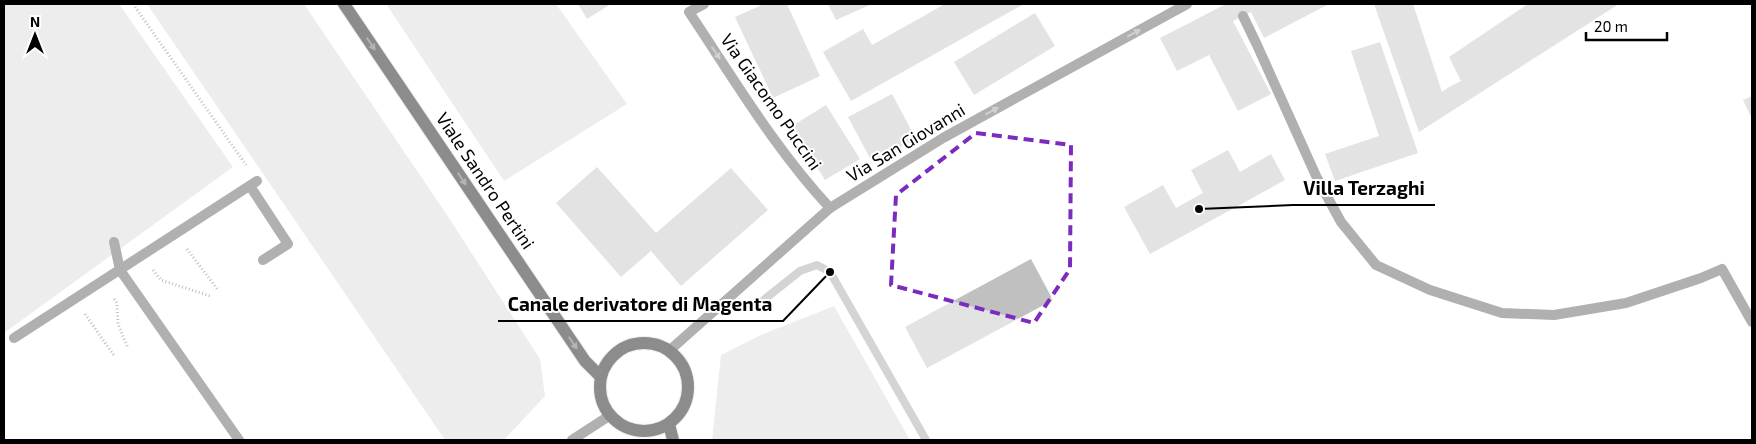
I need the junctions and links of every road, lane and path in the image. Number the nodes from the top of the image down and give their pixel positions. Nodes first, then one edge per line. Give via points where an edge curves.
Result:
1 (133, 4) edge
2 (344, 4) edge
3 (704, 4) edge
4 (1187, 4) edge
5 (1243, 16) dead end
6 (253, 183) junction
7 (830, 208) junction
8 (176, 234) junction
9 (114, 242) dead end
10 (263, 260) dead end
11 (120, 270) junction
12 (161, 280) dead end
13 (218, 290) dead end
14 (210, 296) dead end
15 (74, 299) junction
16 (117, 303) dead end
17 (1752, 322) edge
18 (14, 338) dead end
19 (128, 348) dead end
20 (670, 350) junction
21 (115, 356) dead end
22 (600, 376) junction
23 (609, 416) junction
24 (669, 424) junction
25 (239, 440) edge
26 (572, 440) edge
27 (673, 440) edge

1 - 6 path
2 -> 22 main road, Viale Sandro Pertini via 585,361
3 -> 7 street, Via Giacomo Puccini via 689,12 784,155
7 -> 4 street, Via San Giovanni via 943,138
5 - 17 street via 1317,178 1341,222 1376,265 1430,290 1502,313 1554,315 1626,303 1722,269
6 - 8 street
6 - 10 street via 288,244
7 - 20 street, Via San Giovanni
8 - 11 street
8 - 13 path
9 - 11 street
11 - 15 street
11 - 25 street
12 - 14 path
15 - 18 street
15 - 21 path
16 - 19 path via 118,324
20 - 22 main road via 651,343 636,343 617,351 606,362
20 - 24 main road via 685,369 688,384 687,400 680,414
22 - 23 main road via 599,392
23 - 24 main road via 636,432 652,431
23 - 26 street
24 - 27 main road

